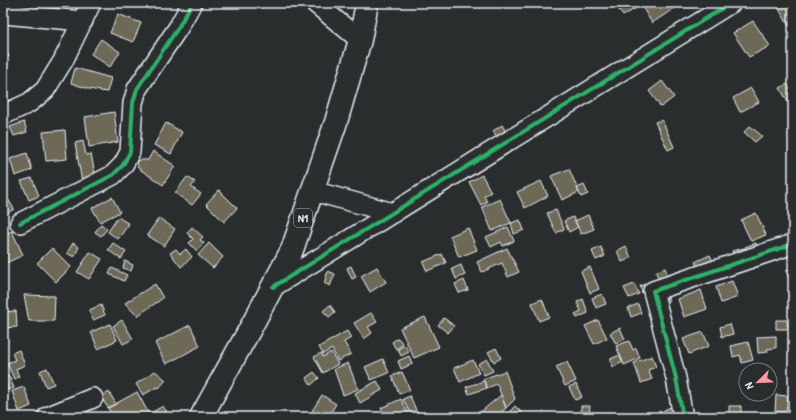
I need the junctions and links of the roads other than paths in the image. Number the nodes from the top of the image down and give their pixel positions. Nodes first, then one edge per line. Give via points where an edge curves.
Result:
1 (91, 3) edge
2 (192, 3) edge
3 (315, 3) edge
4 (367, 3) edge
5 (731, 3) edge
6 (3, 14) edge
7 (82, 21) junction
8 (360, 40) junction
9 (3, 115) edge
10 (313, 191) junction
11 (393, 213) junction
12 (20, 223) dead end
13 (793, 244) edge
14 (273, 287) junction
15 (93, 398) dead end
16 (47, 417) edge
17 (201, 417) edge
18 (683, 417) edge

1 - 7 street
2 - 12 street via 137,89 133,103 130,152 123,165 113,175
3 - 8 street
4 - 8 highway, N1
5 - 11 street
6 - 7 street
7 - 9 street via 63,61 45,90 29,103
8 - 10 highway, N1
10 - 11 street
10 - 14 highway, N1 via 292,250
11 - 14 street
13 - 18 street via 653,291 676,378
14 - 17 highway, N1
15 - 16 street

